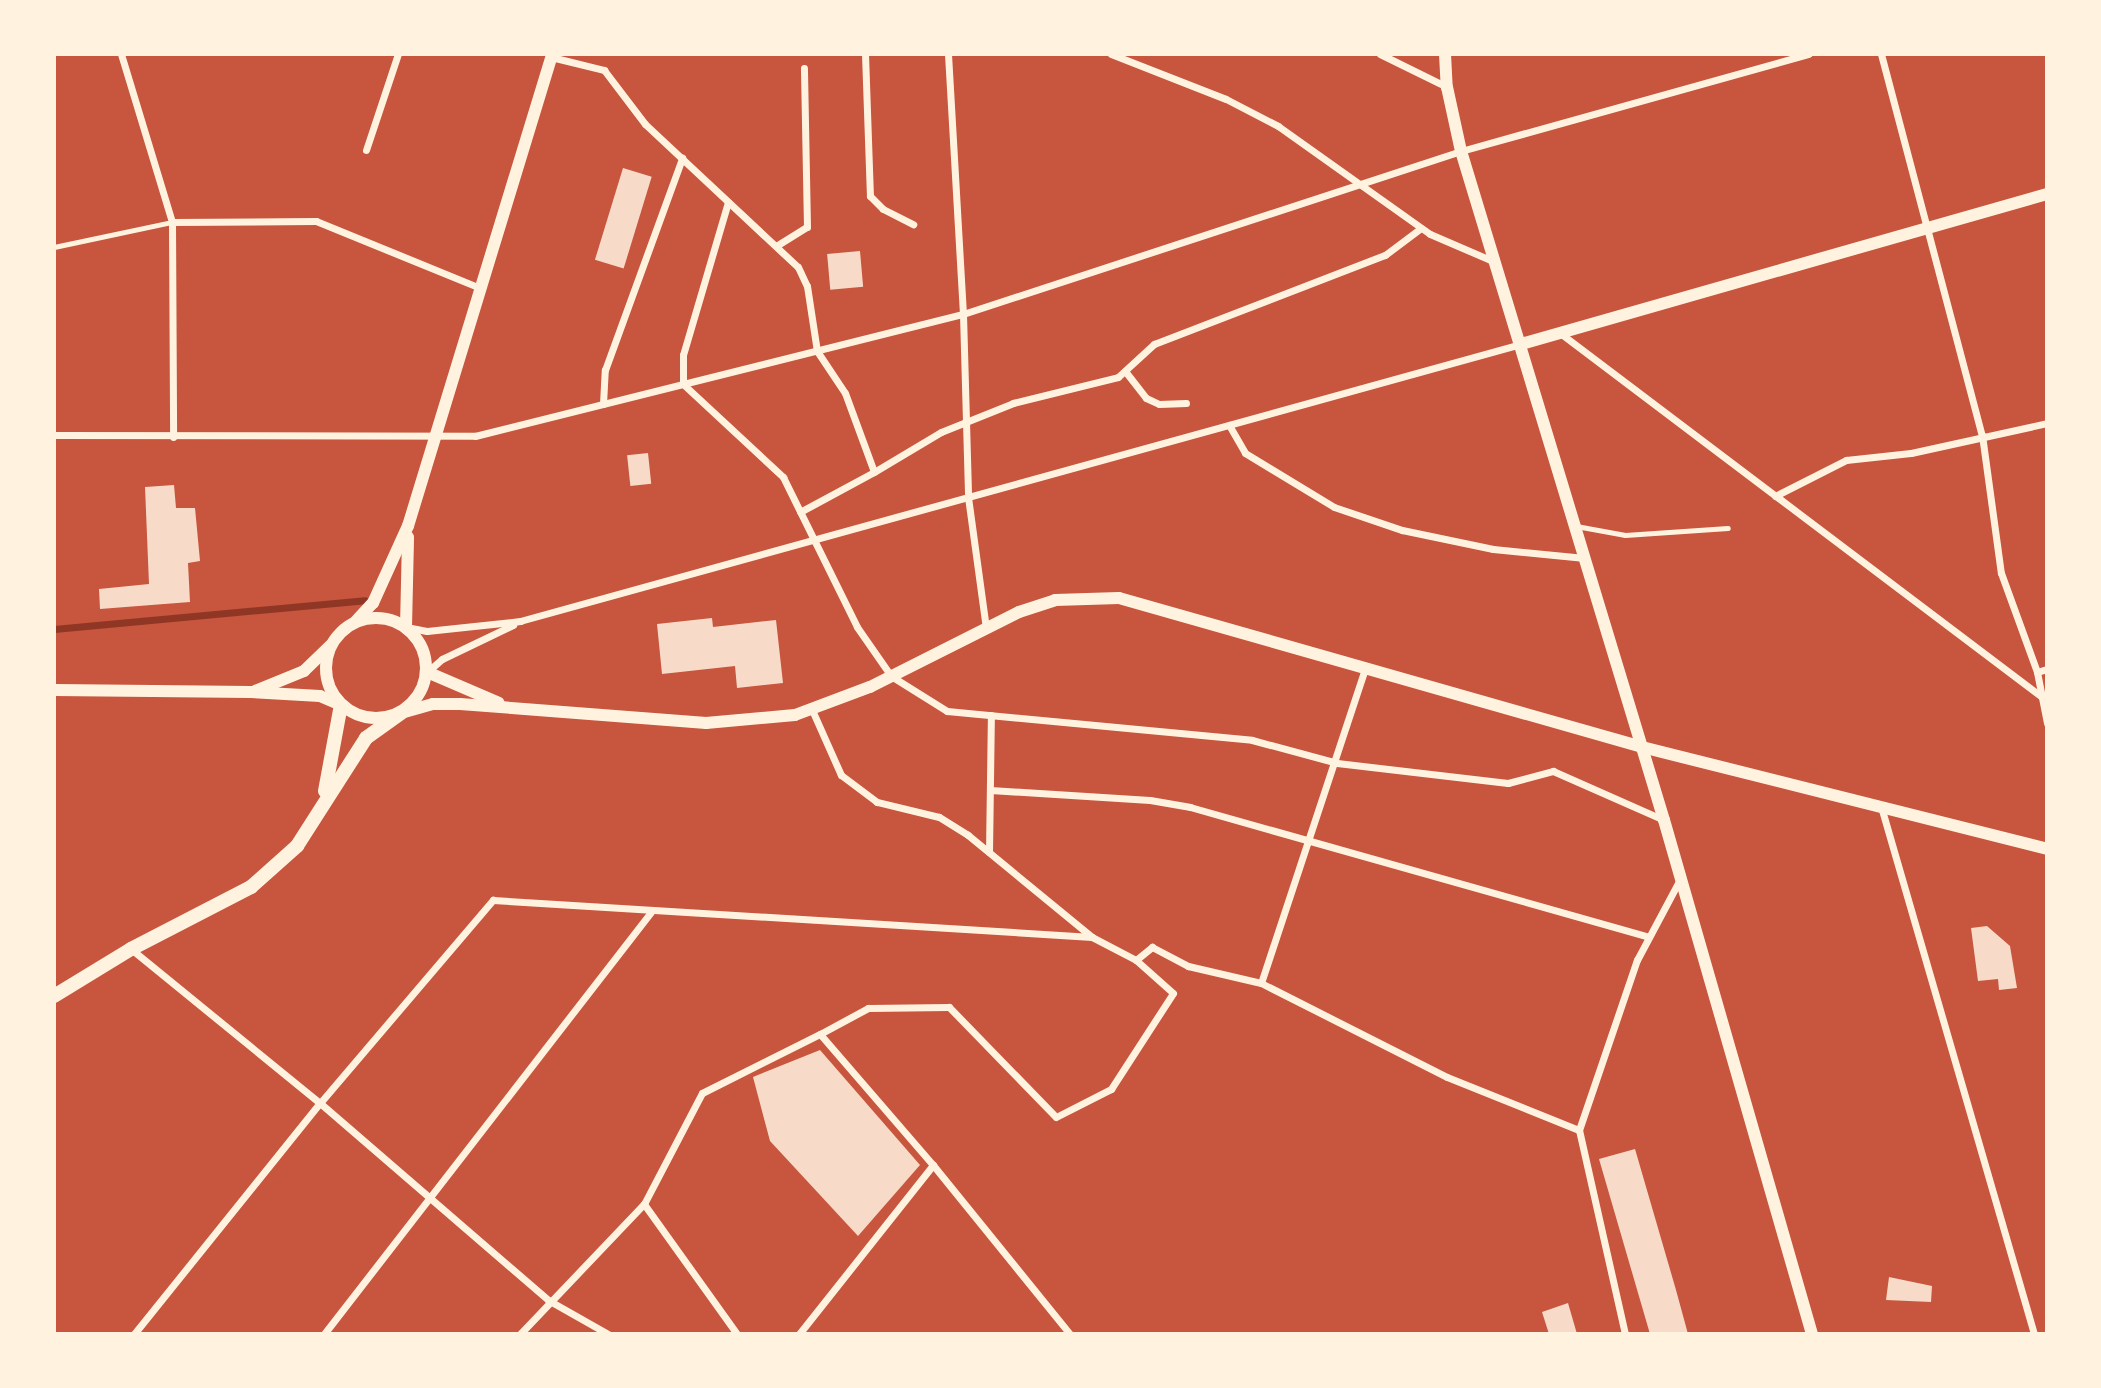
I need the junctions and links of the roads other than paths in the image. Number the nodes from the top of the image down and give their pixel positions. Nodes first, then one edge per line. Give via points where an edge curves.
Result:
1 (121, 54) edge
2 (398, 54) edge
3 (865, 54) edge
4 (948, 54) edge
5 (1111, 54) edge
6 (1380, 54) edge
7 (1445, 54) edge
8 (1809, 54) edge
9 (1881, 54) edge
10 (551, 56) edge
11 (804, 68) dead end
12 (1447, 87) junction
13 (366, 150) dead end
14 (1461, 151) junction
15 (682, 158) junction
16 (1360, 183) junction
17 (2047, 194) edge
18 (728, 202) junction
19 (172, 222) junction
20 (913, 224) dead end
21 (1930, 225) junction
22 (1421, 228) junction
23 (776, 246) junction
24 (54, 247) edge
25 (1496, 262) junction
26 (480, 288) junction
27 (963, 314) junction
28 (1559, 333) junction
29 (1521, 344) junction
30 (817, 351) junction
31 (1125, 371) junction
32 (683, 384) junction
33 (603, 404) junction
34 (1186, 404) dead end
35 (966, 423) junction
36 (2047, 423) edge
37 (1229, 425) junction
38 (54, 435) edge
39 (1982, 435) junction
40 (173, 437) junction
41 (431, 439) junction
42 (874, 472) junction
43 (1774, 496) junction
44 (968, 497) junction
45 (800, 512) junction
46 (408, 526) junction
47 (1576, 526) junction
48 (1728, 528) dead end
49 (814, 540) junction
50 (1586, 558) junction
51 (356, 621) junction
52 (520, 621) junction
53 (406, 627) junction
54 (986, 628) junction
55 (331, 644) junction
56 (1365, 668) junction
57 (2047, 669) edge
58 (2037, 672) junction
59 (426, 673) junction
60 (891, 676) junction
61 (54, 690) edge
62 (251, 692) junction
63 (2042, 697) junction
64 (341, 705) junction
65 (513, 708) junction
66 (812, 709) junction
67 (401, 713) junction
68 (991, 715) junction
69 (2047, 723) edge
70 (1642, 747) junction
71 (1336, 764) junction
72 (990, 790) junction
73 (323, 800) junction
74 (1882, 810) junction
75 (1664, 820) junction
76 (1310, 842) junction
77 (2047, 849) edge
78 (989, 852) junction
79 (1680, 878) junction
80 (651, 912) junction
81 (1092, 937) junction
82 (1649, 937) junction
83 (131, 949) junction
84 (1136, 960) junction
85 (1261, 984) junction
86 (54, 996) edge
87 (820, 1034) junction
88 (320, 1103) junction
89 (1579, 1130) junction
90 (933, 1165) junction
91 (430, 1198) junction
92 (645, 1204) junction
93 (548, 1300) junction
94 (134, 1334) edge
95 (324, 1334) edge
96 (520, 1334) edge
97 (608, 1334) edge
98 (737, 1334) edge
99 (799, 1334) edge
100 (1070, 1334) edge
101 (1625, 1334) edge
102 (1812, 1334) edge
103 (2034, 1334) edge

1 - 19 street
2 - 13 street
3 - 20 street via 870,196 883,209
4 - 27 street
5 - 16 street via 1226,99 1278,126
6 - 12 street
7 - 12 street
8 - 14 street
9 - 21 street
10 - 15 street via 604,70 645,124
10 - 26 street
11 - 23 street via 807,227
12 - 14 street
14 - 16 street
14 - 25 street
15 - 18 street
15 - 33 street via 606,370
16 - 22 street
16 - 27 street
17 - 21 street
18 - 23 street
18 - 32 street via 683,355
19 - 24 lane
19 - 26 street via 316,221
19 - 40 street
21 - 28 street
21 - 39 street
22 - 25 street
22 - 31 street via 1385,255 1154,344
23 - 30 street via 798,267 807,286
25 - 29 street
26 - 41 street
27 - 30 street
27 - 35 street
28 - 29 street
28 - 43 street
29 - 37 street
29 - 47 street
30 - 32 street
30 - 42 street via 845,393
31 - 34 street via 1146,398 1159,404
31 - 35 street via 1118,377 1013,403
32 - 33 street
32 - 45 street via 783,477
33 - 41 street via 475,436
35 - 42 street via 941,432
35 - 44 street
36 - 39 street
37 - 44 street
37 - 50 street via 1245,453 1334,507 1402,530 1480,547
38 - 40 street
39 - 43 street via 1911,453 1846,460
39 - 58 street via 2001,573
40 - 41 street
41 - 46 street
42 - 45 street
43 - 63 street
44 - 49 street
44 - 54 street
45 - 49 street
46 - 51 street via 373,603
46 - 53 street
47 - 48 lane via 1625,535
47 - 50 street
49 - 52 street
49 - 60 street via 857,627
50 - 70 street
51 - 53 street via 391,619
51 - 55 street
52 - 53 street via 427,631
52 - 59 street via 442,659
53 - 59 street via 425,655
54 - 56 street via 1055,600 1119,598
54 - 60 street
55 - 62 street via 304,671
55 - 64 street via 326,677
56 - 70 street
56 - 71 street
57 - 58 street
58 - 63 street
59 - 65 street
59 - 67 street via 422,689
60 - 66 street
60 - 68 street via 947,710
61 - 62 street
62 - 64 street via 320,696
63 - 69 street
64 - 67 street via 370,719
64 - 73 main road
65 - 66 street via 706,723
65 - 67 street via 433,704
66 - 78 street via 841,775 877,803 939,817
67 - 73 main road via 366,738
68 - 71 street via 1252,740
68 - 72 street
70 - 74 street
70 - 75 street
71 - 75 street via 1508,783 1553,771
71 - 76 street
72 - 76 street via 1150,800
72 - 78 street
73 - 83 main road via 297,846 251,887
74 - 77 street
74 - 103 street
75 - 79 street
76 - 82 street
76 - 85 street
78 - 81 street
79 - 82 street
79 - 102 street
80 - 81 street
80 - 88 street via 493,900
80 - 91 street
81 - 84 street
82 - 89 street via 1636,960
83 - 86 main road
83 - 88 street
84 - 85 street via 1152,947 1188,965
84 - 87 street via 1173,993 1111,1089 1056,1116 949,1007 868,1008
85 - 89 street via 1447,1077
87 - 90 street
87 - 92 street via 702,1093
88 - 91 street
88 - 94 street
89 - 101 street
90 - 99 street
90 - 100 street
91 - 93 street
91 - 95 street
92 - 93 street
92 - 98 street
93 - 96 street
93 - 97 street

